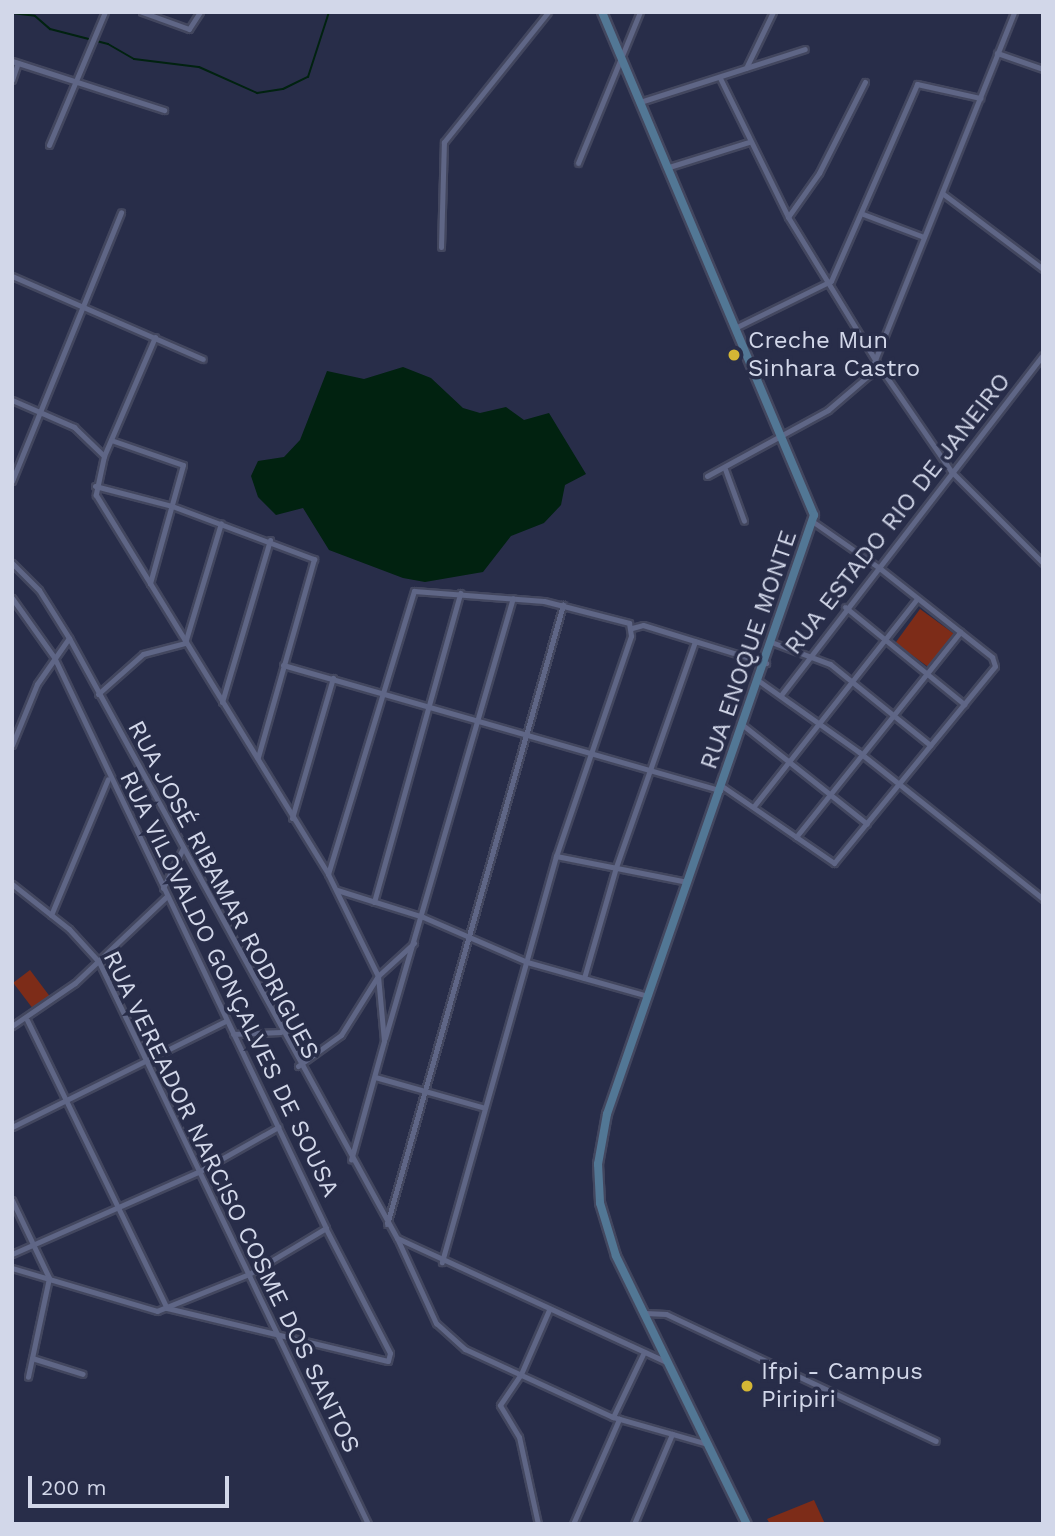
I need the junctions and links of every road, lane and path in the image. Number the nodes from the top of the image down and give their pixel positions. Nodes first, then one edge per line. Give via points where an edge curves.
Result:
1 (105, 12) edge
2 (142, 12) edge
3 (200, 12) edge
4 (548, 12) edge
5 (602, 12) edge
6 (640, 12) edge
7 (773, 12) edge
8 (1014, 12) edge
9 (805, 50) dead end
10 (997, 53) junction
11 (621, 58) junction
12 (15, 62) edge
13 (746, 68) junction
14 (1043, 69) edge
15 (720, 78) junction
16 (12, 80) edge
17 (75, 82) junction
18 (865, 82) dead end
19 (980, 98) junction
20 (640, 102) junction
21 (164, 110) dead end
22 (749, 142) junction
23 (49, 145) dead end
24 (578, 163) dead end
25 (669, 167) junction
26 (942, 193) junction
27 (121, 212) dead end
28 (863, 214) junction
29 (788, 218) junction
30 (924, 237) junction
31 (442, 247) dead end
32 (1043, 269) edge
33 (12, 276) edge
34 (827, 284) junction
35 (83, 307) junction
36 (738, 326) junction
37 (155, 337) junction
38 (1043, 355) edge
39 (203, 359) dead end
40 (877, 363) junction
41 (12, 400) edge
42 (39, 412) junction
43 (785, 435) junction
44 (111, 440) junction
45 (104, 456) junction
46 (725, 469) junction
47 (951, 471) junction
48 (707, 475) dead end
49 (12, 481) edge
50 (95, 486) junction
51 (172, 506) junction
52 (744, 521) dead end
53 (221, 523) junction
54 (815, 523) junction
55 (270, 540) junction
56 (12, 563) edge
57 (1043, 563) edge
58 (878, 567) junction
59 (149, 583) junction
60 (460, 593) junction
61 (12, 598) edge
62 (513, 598) junction
63 (917, 599) junction
64 (563, 605) junction
65 (845, 607) junction
66 (632, 628) junction
67 (960, 632) junction
68 (69, 638) junction
69 (884, 638) junction
70 (695, 641) junction
71 (185, 643) junction
72 (774, 643) junction
73 (810, 654) junction
74 (54, 657) junction
75 (766, 663) junction
76 (283, 665) junction
77 (927, 672) junction
78 (333, 678) junction
79 (759, 681) junction
80 (851, 681) junction
81 (382, 691) junction
82 (98, 694) junction
83 (781, 695) junction
84 (222, 702) junction
85 (431, 704) junction
86 (964, 704) junction
87 (890, 712) junction
88 (12, 718) edge
89 (478, 718) junction
90 (20, 723) junction
91 (818, 723) junction
92 (744, 726) junction
93 (527, 732) junction
94 (12, 745) edge
95 (930, 745) junction
96 (592, 750) junction
97 (859, 752) junction
98 (258, 757) junction
99 (787, 762) junction
100 (652, 769) junction
101 (108, 778) junction
102 (900, 785) junction
103 (721, 788) junction
104 (827, 794) junction
105 (754, 806) junction
106 (292, 818) junction
107 (867, 824) junction
108 (796, 837) junction
109 (183, 848) junction
110 (556, 856) junction
111 (615, 867) junction
112 (328, 874) junction
113 (689, 882) junction
114 (12, 884) edge
115 (163, 888) junction
116 (337, 890) junction
117 (166, 897) junction
118 (1043, 899) edge
119 (374, 902) junction
120 (51, 915) junction
121 (423, 917) junction
122 (469, 934) junction
123 (415, 943) junction
124 (99, 962) junction
125 (527, 962) junction
126 (378, 976) junction
127 (584, 978) junction
128 (649, 996) junction
129 (27, 1020) junction
130 (226, 1021) junction
131 (12, 1026) edge
132 (281, 1032) junction
133 (233, 1034) junction
134 (384, 1041) junction
135 (147, 1061) junction
136 (298, 1066) junction
137 (375, 1077) junction
138 (425, 1091) junction
139 (64, 1102) junction
140 (485, 1108) junction
141 (12, 1127) edge
142 (278, 1127) junction
143 (351, 1161) junction
144 (200, 1171) junction
145 (12, 1200) edge
146 (117, 1208) junction
147 (387, 1224) junction
148 (326, 1228) junction
149 (397, 1238) junction
150 (33, 1243) junction
151 (12, 1254) edge
152 (442, 1262) junction
153 (12, 1268) edge
154 (249, 1274) junction
155 (49, 1278) junction
156 (167, 1308) junction
157 (550, 1310) junction
158 (645, 1313) junction
159 (275, 1336) junction
160 (644, 1352) junction
161 (32, 1358) junction
162 (670, 1363) junction
163 (83, 1374) dead end
164 (521, 1374) junction
165 (28, 1377) dead end
166 (616, 1418) junction
167 (672, 1434) junction
168 (936, 1441) dead end
169 (710, 1445) junction
170 (368, 1524) edge
171 (538, 1524) edge
172 (573, 1524) edge
173 (634, 1524) edge
174 (747, 1524) edge

1 - 17 street
2 - 3 street via 186,28 194,25
4 - 31 street via 444,142
5 - 11 main road, RUA ENOQUE MONTE
6 - 11 street
7 - 13 street
8 - 10 street
9 - 13 street
10 - 14 street
10 - 19 street
11 - 20 main road, RUA ENOQUE MONTE
11 - 24 street
12 - 16 street
12 - 17 street
13 - 15 street
15 - 20 street
15 - 22 street
17 - 21 street
17 - 23 street
18 - 29 street via 819,173
19 - 26 street
19 - 28 street via 928,83 916,85
20 - 25 main road, RUA ENOQUE MONTE
22 - 25 street
22 - 29 street
25 - 36 main road, RUA ENOQUE MONTE
26 - 30 street
26 - 32 street
27 - 35 street
28 - 30 street
28 - 34 street
29 - 34 street
30 - 40 street
33 - 35 street
34 - 36 street
34 - 40 street
35 - 37 street
35 - 42 street
36 - 43 main road, RUA ENOQUE MONTE
37 - 39 street
37 - 44 street
38 - 47 street, RUA ESTADO RIO DE JANEIRO
40 - 43 street via 846,396
40 - 47 street
41 - 42 street
42 - 45 street via 74,427
42 - 49 street
43 - 46 street
43 - 54 main road, RUA ENOQUE MONTE
44 - 45 street
44 - 51 street via 182,463
45 - 50 street
46 - 48 street
46 - 52 street
47 - 57 street
47 - 58 street, RUA ESTADO RIO DE JANEIRO
50 - 51 street
50 - 59 street via 109,523
51 - 53 street
51 - 59 street
53 - 55 street
53 - 71 street
54 - 58 street
54 - 72 main road, RUA ENOQUE MONTE
55 - 76 street via 308,554 315,562
55 - 84 street
56 - 68 street, RUA JOSÉ RIBAMAR RODRIGUES via 39,590
58 - 63 street
58 - 65 street, RUA ESTADO RIO DE JANEIRO
59 - 71 street
60 - 62 street
60 - 81 street via 422,589 410,594
60 - 85 street
61 - 74 street, RUA VILOVALDO GONÇALVES DE SOUSA
62 - 64 street
62 - 89 street
63 - 67 street
63 - 69 street
64 - 66 street via 626,621
64 - 93 street
65 - 69 street
65 - 73 street, RUA ESTADO RIO DE JANEIRO
66 - 70 street via 643,625
66 - 96 street
67 - 77 street
67 - 86 street via 995,664
68 - 74 street
68 - 82 street, RUA JOSÉ RIBAMAR RODRIGUES
69 - 77 street
69 - 80 street
70 - 75 street
70 - 100 street
71 - 82 street via 143,654
71 - 84 street
72 - 73 street
72 - 75 main road, RUA ENOQUE MONTE
73 - 80 street
73 - 83 street, RUA ESTADO RIO DE JANEIRO
74 - 90 street
74 - 101 street, RUA VILOVALDO GONÇALVES DE SOUSA
75 - 79 main road, RUA ENOQUE MONTE
76 - 78 street
76 - 98 street
77 - 86 street
77 - 87 street
78 - 81 street
78 - 106 street
79 - 83 street
79 - 92 main road, RUA ENOQUE MONTE
80 - 87 street
80 - 91 street
81 - 85 street
81 - 112 street
82 - 109 street, RUA JOSÉ RIBAMAR RODRIGUES
83 - 91 street
84 - 98 street
85 - 89 street
85 - 119 street
86 - 95 street
87 - 95 street
87 - 97 street
88 - 90 street
89 - 93 street
89 - 121 street
90 - 94 street
91 - 97 street
91 - 99 street
92 - 99 street
92 - 103 main road, RUA ENOQUE MONTE
93 - 96 street
93 - 122 street
95 - 102 street
96 - 100 street
96 - 110 street
97 - 102 street
97 - 104 street
98 - 106 street
99 - 104 street
99 - 105 street
100 - 103 street
100 - 111 street
101 - 115 street, RUA VILOVALDO GONÇALVES DE SOUSA
101 - 120 street
102 - 107 street
102 - 118 street
103 - 105 street
103 - 113 main road, RUA ENOQUE MONTE
104 - 107 street
104 - 108 street
105 - 108 street
106 - 112 street
107 - 108 street via 832,864
109 - 115 street
109 - 132 street, RUA JOSÉ RIBAMAR RODRIGUES
110 - 111 street
110 - 125 street
111 - 113 street
111 - 127 street
112 - 116 street
113 - 128 main road, RUA ENOQUE MONTE
114 - 120 street, RUA VEREADOR NARCISO COSME DOS SANTOS
115 - 117 street, RUA VILOVALDO GONÇALVES DE SOUSA
116 - 119 street
116 - 126 street
117 - 124 street
117 - 130 street, RUA VILOVALDO GONÇALVES DE SOUSA
119 - 121 street
120 - 124 street, RUA VEREADOR NARCISO COSME DOS SANTOS
121 - 122 street
121 - 123 street
122 - 125 street
122 - 138 street
123 - 126 street
123 - 134 street
124 - 129 street
124 - 135 street, RUA VEREADOR NARCISO COSME DOS SANTOS
125 - 127 street
125 - 140 street
126 - 134 street
126 - 136 street via 341,1035
127 - 128 street
128 - 158 main road, RUA ENOQUE MONTE via 602,1131 598,1164 610,1242
129 - 131 street
129 - 139 street
130 - 133 street, RUA VILOVALDO GONÇALVES DE SOUSA
130 - 135 street
132 - 133 street
132 - 136 street, RUA JOSÉ RIBAMAR RODRIGUES
133 - 142 street, RUA VILOVALDO GONÇALVES DE SOUSA
134 - 137 street
135 - 139 street
135 - 144 street, RUA VEREADOR NARCISO COSME DOS SANTOS
136 - 143 street, RUA JOSÉ RIBAMAR RODRIGUES
137 - 138 street
137 - 143 street
138 - 140 street
138 - 147 street
139 - 141 street
139 - 146 street
140 - 152 street
142 - 144 street
142 - 148 street, RUA VILOVALDO GONÇALVES DE SOUSA
143 - 147 street, RUA JOSÉ RIBAMAR RODRIGUES
144 - 146 street
144 - 154 street, RUA VEREADOR NARCISO COSME DOS SANTOS
145 - 150 street
146 - 150 street
146 - 156 street
147 - 149 street, RUA JOSÉ RIBAMAR RODRIGUES
148 - 154 street, RUA VILOVALDO GONÇALVES DE SOUSA
148 - 159 street via 391,1356 382,1362
149 - 152 street
149 - 164 street, RUA JOSÉ RIBAMAR RODRIGUES via 448,1336
150 - 151 street
150 - 155 street
152 - 157 street
153 - 155 street
154 - 156 street, RUA VILOVALDO GONÇALVES DE SOUSA
154 - 159 street, RUA VEREADOR NARCISO COSME DOS SANTOS
155 - 156 street via 149,1310
155 - 161 street
156 - 159 street
157 - 160 street
157 - 164 street
158 - 162 main road, RUA ENOQUE MONTE
158 - 168 street via 672,1317
159 - 170 street, RUA VEREADOR NARCISO COSME DOS SANTOS
160 - 162 street
160 - 166 street
161 - 163 street
161 - 165 street
162 - 169 main road, RUA ENOQUE MONTE
164 - 166 street, RUA JOSÉ RIBAMAR RODRIGUES
164 - 171 street via 500,1405 519,1437
166 - 167 street, RUA JOSÉ RIBAMAR RODRIGUES
166 - 172 street
167 - 169 street, RUA JOSÉ RIBAMAR RODRIGUES
167 - 173 street
169 - 174 main road, RUA ENOQUE MONTE

